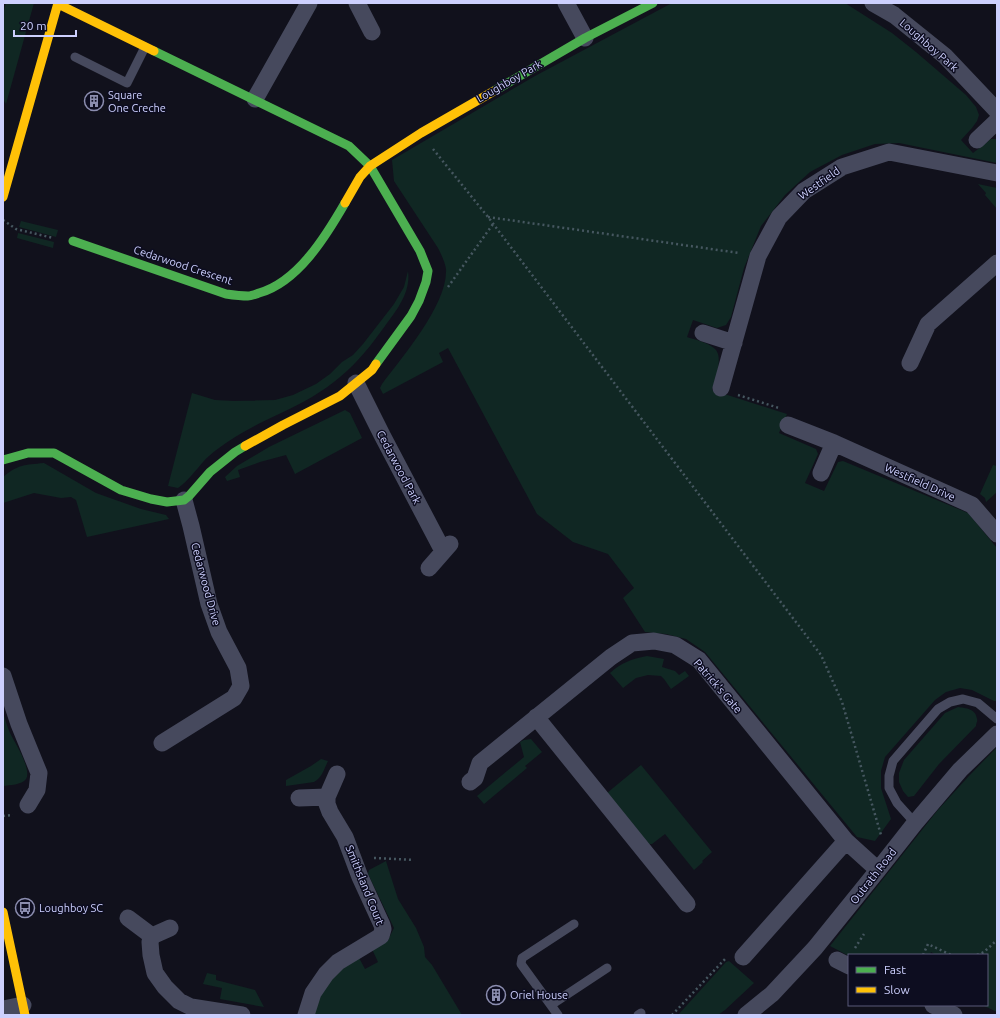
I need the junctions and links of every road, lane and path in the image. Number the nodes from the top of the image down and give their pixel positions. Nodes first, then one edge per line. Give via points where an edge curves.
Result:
1 (310, 3) edge
2 (357, 3) edge
3 (566, 3) edge
4 (652, 3) edge
5 (873, 3) edge
6 (58, 4) edge
7 (372, 32) dead end
8 (585, 38) junction
9 (145, 47) junction
10 (74, 57) dead end
11 (255, 100) junction
12 (997, 111) edge
13 (997, 121) edge
14 (421, 133) junction
15 (977, 140) dead end
16 (370, 166) junction
17 (997, 173) edge
18 (3, 197) edge
19 (488, 217) junction
20 (3, 220) edge
21 (493, 224) junction
22 (73, 241) joint
23 (758, 256) junction
24 (997, 263) edge
25 (423, 292) junction
26 (703, 333) dead end
27 (734, 343) junction
28 (910, 363) dead end
29 (356, 383) junction
30 (721, 388) dead end
31 (738, 395) dead end
32 (782, 408) dead end
33 (788, 425) dead end
34 (834, 442) junction
35 (3, 460) edge
36 (821, 473) dead end
37 (184, 500) junction
38 (997, 534) edge
39 (429, 568) dead end
40 (3, 676) edge
41 (536, 717) junction
42 (997, 719) edge
43 (997, 734) edge
44 (162, 743) dead end
45 (337, 774) dead end
46 (470, 782) dead end
47 (327, 797) junction
48 (299, 798) dead end
49 (28, 805) dead end
50 (13, 815) dead end
51 (3, 816) edge
52 (915, 823) junction
53 (846, 841) junction
54 (892, 851) junction
55 (374, 858) dead end
56 (414, 860) dead end
57 (878, 870) junction
58 (687, 904) dead end
59 (3, 912) edge
60 (128, 918) dead end
61 (574, 924) dead end
62 (170, 928) dead end
63 (864, 934) dead end
64 (152, 936) junction
65 (997, 940) edge
66 (850, 954) edge
67 (923, 954) edge
68 (949, 954) edge
69 (979, 954) edge
70 (744, 957) joint
71 (607, 968) dead end
72 (551, 1005) junction
73 (936, 1006) edge
74 (3, 1009) edge
75 (24, 1010) edge
76 (242, 1015) edge
77 (306, 1015) edge
78 (558, 1015) edge
79 (672, 1015) edge
80 (746, 1015) edge
81 (954, 1015) edge

1 - 11 street
2 - 7 street
3 - 8 street
4 - 8 street, Loughboy Park
5 - 12 street, Loughboy Park via 894,15 945,56
6 - 9 street
6 - 18 street
8 - 14 street, Loughboy Park
9 - 10 lane via 127,83
9 - 11 street
11 - 16 street via 350,146
13 - 15 street
14 - 16 street, Loughboy Park
14 - 19 path
16 - 22 street, Cedarwood Crescent via 360,177 331,228 307,260 285,280 266,291 248,296 226,294
16 - 25 street via 420,251 428,271
17 - 23 street, Westfield via 889,152 842,167 804,191 784,212
19 - 21 path
19 - 23 path
20 - 22 path via 16,229 57,240
21 - 25 path via 446,290 439,296
21 - 54 path via 821,655 842,702 882,837
23 - 27 street, Westfield
24 - 28 street via 928,324
25 - 29 street via 411,316 372,370
26 - 27 street
27 - 30 street, Westfield
29 - 37 street via 340,396 235,452 210,472
29 - 39 street, Cedarwood Park via 382,435 447,547
31 - 32 path
33 - 34 street, Westfield Drive
34 - 36 street
34 - 38 street, Westfield Drive via 972,505
35 - 37 street via 28,453 54,453 121,490 166,502
37 - 44 street, Cedarwood Drive via 209,604 219,632 238,668 241,686 234,698
40 - 49 street via 39,773 37,790
41 - 46 street, Patrick's Gate via 480,763
41 - 53 street, Patrick's Gate via 611,656 632,643 654,641 675,645 699,660
41 - 58 street
42 - 52 lane via 978,703 963,699 950,702 938,709 893,761 888,776 889,788 897,803
43 - 52 street, Outrath Road via 960,770
45 - 47 street
47 - 48 street
47 - 77 street, Smithsland Court via 330,812 345,837 383,929 381,936 338,962 326,974 313,993
50 - 51 path
52 - 54 street, Outrath Road
53 - 57 street, Patrick's Gate
53 - 70 street
54 - 57 street, Outrath Road
55 - 56 path
57 - 80 street, Outrath Road via 815,948 772,994
59 - 75 street
60 - 64 street
61 - 72 lane via 522,958 522,964
62 - 64 street
63 - 66 path
64 - 76 street via 151,955 155,973 179,1001 191,1006
65 - 69 path
67 - 68 path via 928,944
70 - 79 path via 727,957
71 - 72 lane
72 - 78 lane
73 - 81 street
74 - 75 street

